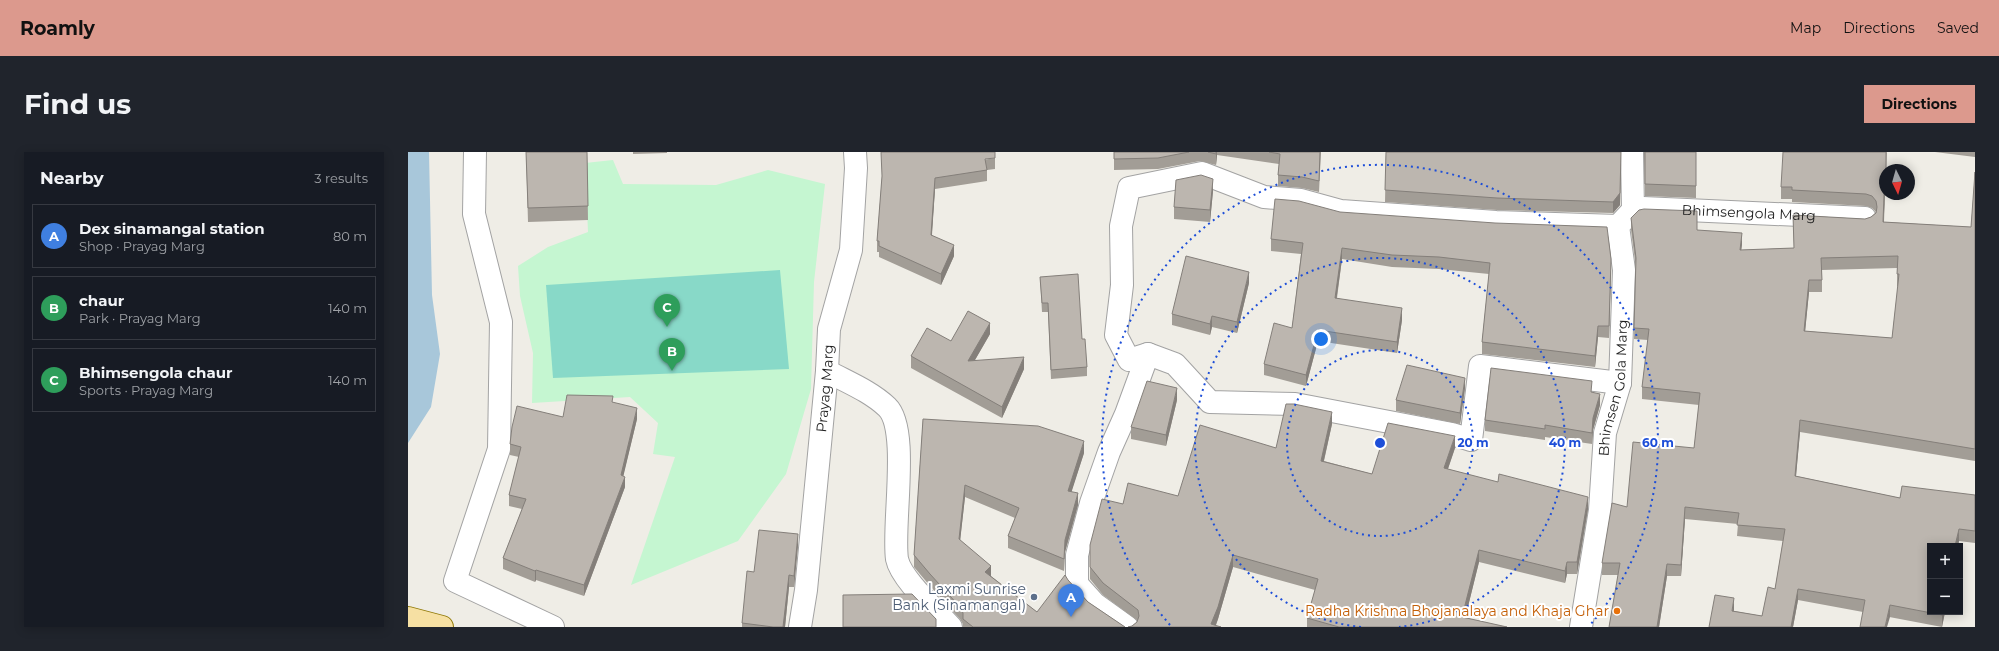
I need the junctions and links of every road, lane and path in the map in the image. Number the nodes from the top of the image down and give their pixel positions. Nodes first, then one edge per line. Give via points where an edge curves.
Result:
1 (475, 152) edge
2 (855, 152) edge
3 (1632, 152) edge
4 (1633, 210) junction
5 (1865, 218) edge
6 (1618, 226) junction
7 (1148, 354) junction
8 (827, 371) junction
9 (1620, 384) junction
10 (408, 618) edge
11 (442, 627) edge
12 (554, 627) edge
13 (800, 627) edge
14 (951, 627) edge
15 (1127, 627) edge
16 (1581, 627) edge

1 - 12 street via 474,214 501,322 499,449 455,581
2 - 8 street, Prayag Marg via 851,250 829,330
3 - 4 street
4 - 5 street, Bhimsengola Marg via 1643,208
4 - 6 street
6 - 7 street via 1496,222 1341,210 1301,200 1264,197 1202,173 1129,188 1121,226 1122,285 1116,335 1129,360
6 - 9 street, Bhimsen Gola Marg via 1624,270
7 - 9 street via 1175,364 1210,402 1295,404 1452,434 1471,440 1480,366
7 - 15 street via 1109,452 1091,503 1077,555 1077,584 1095,604
8 - 13 street, Prayag Marg via 806,590
8 - 14 street via 869,394 888,408 898,431 897,560 910,582
9 - 16 street, Bhimsen Gola Marg via 1605,433 1600,510
10 - 11 main road

